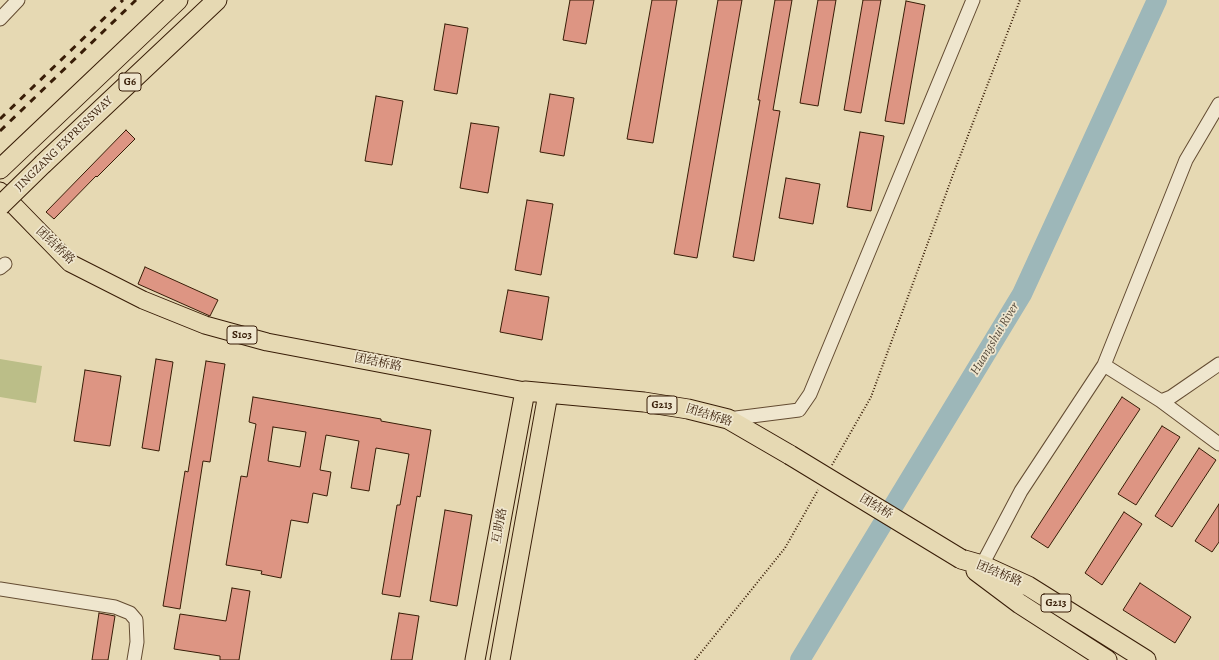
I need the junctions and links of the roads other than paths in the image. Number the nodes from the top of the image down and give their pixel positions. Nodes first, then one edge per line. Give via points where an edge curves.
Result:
1 (18, 0) edge
2 (178, 0) edge
3 (217, 0) edge
4 (973, 0) edge
5 (0, 19) edge
6 (1219, 104) edge
7 (0, 170) edge
8 (0, 191) edge
9 (0, 206) edge
10 (1219, 364) edge
11 (1104, 366) junction
12 (525, 391) junction
13 (548, 394) junction
14 (1161, 401) junction
15 (728, 420) junction
16 (1219, 444) edge
17 (790, 455) joint
18 (961, 559) junction
19 (982, 566) junction
20 (0, 589) edge
21 (134, 660) edge
22 (475, 660) edge
23 (500, 660) edge
24 (1107, 660) edge
25 (1146, 660) edge

1 - 5 street
2 - 7 highway, G6
3 - 9 highway, JINGZANG EXPRESSWAY / G6, bridge
4 - 15 street via 810,394 799,410
6 - 11 street via 1186,160
8 - 12 main road, 团结桥路 / S103 via 70,263 142,300 205,325 267,342
10 - 14 street via 1171,397
11 - 14 street
11 - 19 street via 1021,491
12 - 13 highway, 团结桥路 / G213
12 - 22 highway, 互助路
13 - 15 highway, 团结桥路 / G213 via 644,402 688,409
13 - 23 highway, 互助路
14 - 16 street
15 - 17 highway, 团结桥路 / G213
17 - 18 highway, 团结桥 / G213, bridge
18 - 19 highway, 团结桥路 / G213
18 - 24 highway, 团结桥路 / G213 via 1020,604
19 - 25 highway, 团结桥路 / G213 via 1028,586
20 - 21 street via 115,607 130,613 136,620 137,642

